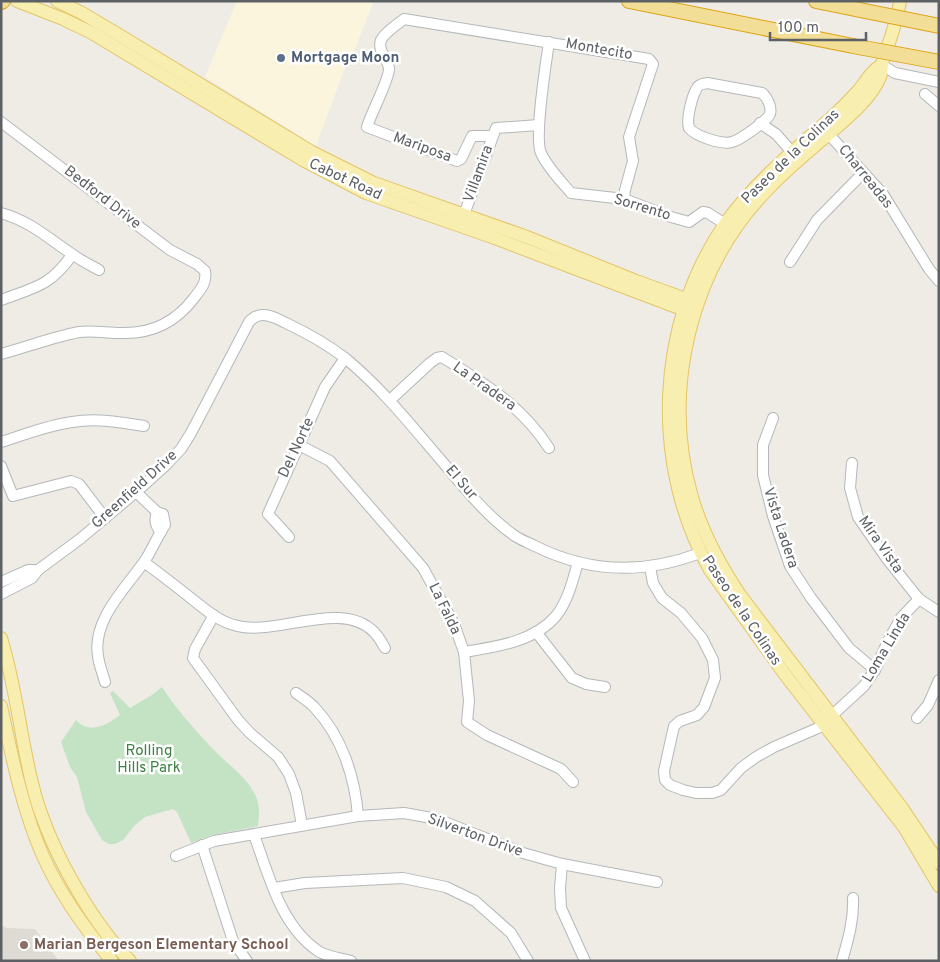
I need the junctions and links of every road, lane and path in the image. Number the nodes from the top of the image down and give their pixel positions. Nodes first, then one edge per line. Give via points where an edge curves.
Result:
1 (17, 1) edge
2 (57, 1) edge
3 (629, 1) edge
4 (816, 1) edge
5 (900, 1) edge
6 (939, 26) edge
7 (549, 42) junction
8 (939, 62) edge
9 (882, 65) junction
10 (939, 82) edge
11 (925, 94) dead end
12 (939, 106) edge
13 (769, 114) junction
14 (1, 122) edge
15 (760, 123) junction
16 (539, 125) junction
17 (367, 127) joint
18 (825, 130) junction
19 (776, 134) junction
20 (492, 136) junction
21 (792, 152) junction
22 (863, 173) junction
23 (768, 189) junction
24 (624, 199) junction
25 (1, 212) edge
26 (462, 220) junction
27 (725, 224) junction
28 (72, 254) junction
29 (790, 262) dead end
30 (99, 270) dead end
31 (939, 281) edge
32 (1, 300) edge
33 (690, 307) junction
34 (257, 315) joint
35 (1, 354) edge
36 (345, 358) junction
37 (390, 400) junction
38 (773, 418) dead end
39 (144, 426) dead end
40 (1, 442) edge
41 (299, 446) junction
42 (550, 448) dead end
43 (852, 463) dead end
44 (1, 466) edge
45 (136, 492) junction
46 (105, 518) junction
47 (702, 525) junction
48 (289, 537) dead end
49 (700, 553) junction
50 (718, 559) junction
51 (144, 562) junction
52 (578, 562) junction
53 (650, 567) junction
54 (38, 570) junction
55 (1, 582) edge
56 (1, 594) edge
57 (919, 599) junction
58 (939, 612) edge
59 (214, 615) junction
60 (536, 632) junction
61 (1, 638) edge
62 (385, 648) dead end
63 (464, 652) junction
64 (875, 670) junction
65 (939, 680) edge
66 (105, 682) dead end
67 (605, 687) dead end
68 (296, 694) dead end
69 (1, 706) edge
70 (918, 718) dead end
71 (827, 720) junction
72 (573, 782) dead end
73 (358, 816) junction
74 (302, 825) junction
75 (46, 828) junction
76 (34, 832) junction
77 (254, 835) junction
78 (202, 845) junction
79 (176, 856) dead end
80 (939, 863) edge
81 (562, 864) junction
82 (657, 882) dead end
83 (939, 886) edge
84 (274, 888) junction
85 (853, 898) dead end
86 (112, 961) edge
87 (130, 961) edge
88 (247, 961) edge
89 (351, 961) edge
90 (528, 961) edge
91 (585, 961) edge
92 (842, 961) edge

1 - 26 main road, Cabot Road via 98,36 332,176 366,193
2 - 26 main road, Cabot Road via 124,38 310,152
3 - 8 highway, bridge
4 - 6 highway, bridge
5 - 9 main road, Paseo de la Colinas via 894,32
7 - 16 street
7 - 17 street, Montecito via 404,19 382,37 381,52 389,70
7 - 24 street, Montecito via 649,59 653,64 629,137 634,161
9 - 10 street via 895,73
9 - 18 main road, Paseo de la Colinas via 872,71
11 - 12 street
13 - 15 street
13 - 15 street via 768,100 762,93 707,83 697,89 688,121 689,128 698,134 727,142 739,139
13 - 19 street
14 - 35 street, Bedford Drive via 170,250 197,264 205,271 207,279 184,312 158,328 123,333 81,332
15 - 19 street
16 - 20 street, Villamira via 496,128
16 - 24 street, Sorrento via 540,152 571,193
17 - 20 street, Mariposa via 457,161 472,136
18 - 21 main road, Paseo de la Colinas
18 - 22 street, Charreadas
18 - 23 main road, Paseo de la Colinas
19 - 21 street
20 - 26 street, Villamira
21 - 23 main road via 789,163
21 - 27 main road, Paseo de la Colinas via 752,191
22 - 29 street via 817,220
22 - 31 street, Charreadas via 883,194
23 - 33 main road, Paseo de la Colinas via 746,214 722,250
24 - 27 street, Sorrento via 689,222 703,212
25 - 28 street via 35,227
26 - 33 main road, Cabot Road via 527,237 636,281
27 - 33 main road, Paseo de la Colinas via 696,276
28 - 30 street
28 - 32 street via 62,270 41,286
33 - 47 main road, Paseo de la Colinas via 682,370 680,425 683,460
33 - 49 main road, Paseo de la Colinas via 676,341 668,400 675,477
34 - 36 street, El Sur via 266,315 306,333
34 - 45 street, Greenfield Drive via 249,322 181,449
36 - 37 street, El Sur
36 - 41 street, Del Norte via 325,387
37 - 42 street, La Pradera via 430,363 442,357 501,395
37 - 52 street, El Sur via 475,500 515,536 549,553
38 - 64 street, Vista Ladera via 763,445 763,474 790,566 849,648
39 - 40 street via 113,421 76,421
41 - 48 street, Del Norte via 268,514
41 - 63 street, La Falda via 330,461 423,568 454,624
43 - 57 street, Mira Vista via 850,488 858,517
44 - 46 street via 13,496 71,481 79,484
45 - 46 street, Greenfield Drive
45 - 51 street via 165,519 165,525
46 - 54 street, Greenfield Drive
47 - 49 main road
47 - 50 main road, Paseo de la Colinas
49 - 50 main road via 711,560
49 - 53 street, El Sur
49 - 71 main road, Paseo de la Colinas via 721,588 786,676
50 - 71 main road, Paseo de la Colinas
51 - 59 street
51 - 66 street via 103,622 98,638 98,655
52 - 53 street, El Sur via 606,568
52 - 60 street via 569,592 556,616
53 - 71 street, Loma Linda via 653,583 662,598 681,613 702,638 713,660 715,678 704,707 697,715 674,726 664,771 666,783 683,790 712,793 720,790 756,757 818,728
54 - 55 street, Greenfield Drive via 28,570
54 - 56 street, Greenfield Drive via 32,578
57 - 58 street, Mira Vista
57 - 64 street, Loma Linda via 901,618
59 - 62 street via 234,626 261,628 324,619 349,620 374,632
59 - 74 street via 194,649 193,658 238,720 278,757 294,787
60 - 63 street via 499,645
60 - 67 street via 572,678
61 - 75 main road via 32,785
63 - 72 street, La Falda via 469,701 467,722 487,735 561,769
64 - 71 street, Loma Linda via 864,686
65 - 70 street
68 - 73 street via 314,706 336,738 350,770
69 - 76 main road via 16,777
71 - 80 main road, Paseo de la Colinas via 902,808
71 - 83 main road, Paseo de la Colinas via 904,827
73 - 74 street, Silverton Drive
73 - 81 street, Silverton Drive via 404,813 437,819 523,853
74 - 77 street, Silverton Drive
75 - 76 main road
75 - 87 main road via 92,913
76 - 86 main road via 44,858 70,905
77 - 78 street, Silverton Drive
77 - 84 street
78 - 79 street, Silverton Drive
78 - 88 street via 234,941
81 - 82 street, Silverton Drive
81 - 91 street via 561,908
84 - 89 street via 288,921 298,934 325,955
84 - 90 street via 305,882 403,878 446,887 476,901 511,932
85 - 92 street via 854,911

